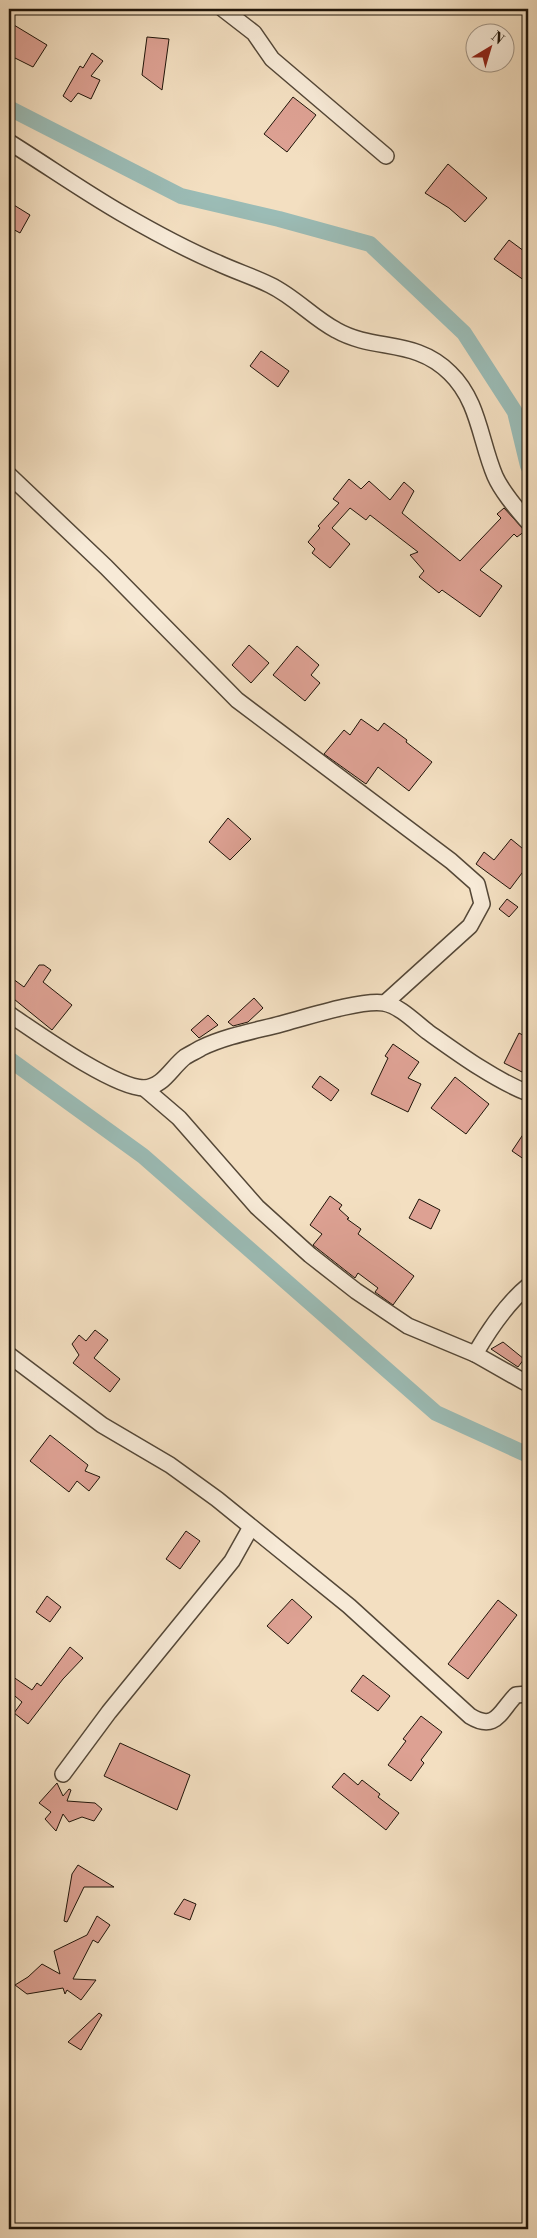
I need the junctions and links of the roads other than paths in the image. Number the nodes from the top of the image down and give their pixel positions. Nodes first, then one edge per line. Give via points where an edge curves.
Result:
1 (223, 9) edge
2 (9, 142) edge
3 (386, 156) dead end
4 (9, 476) edge
5 (528, 522) edge
6 (385, 1003) junction
7 (9, 1014) edge
8 (144, 1088) junction
9 (528, 1093) edge
10 (528, 1286) edge
11 (9, 1354) edge
12 (475, 1354) junction
13 (528, 1384) edge
14 (252, 1528) junction
15 (528, 1694) edge
16 (63, 1774) dead end

1 - 3 street via 254,33 272,60
2 - 5 street via 120,213 217,263 271,286 334,330 360,341 412,350 432,358 468,395 496,478
4 - 6 street via 106,567 237,700 477,884 482,904 470,926
6 - 8 street via 329,1012 230,1037 185,1057 156,1085
6 - 9 street via 485,1070
7 - 8 street via 105,1074 131,1086
8 - 12 street via 179,1118 257,1207 310,1255 408,1326
10 - 12 street via 489,1331
11 - 14 street via 80,1410 170,1465
12 - 13 street
14 - 15 street via 349,1606 479,1722 495,1720 516,1695
14 - 16 street via 232,1561 109,1712

